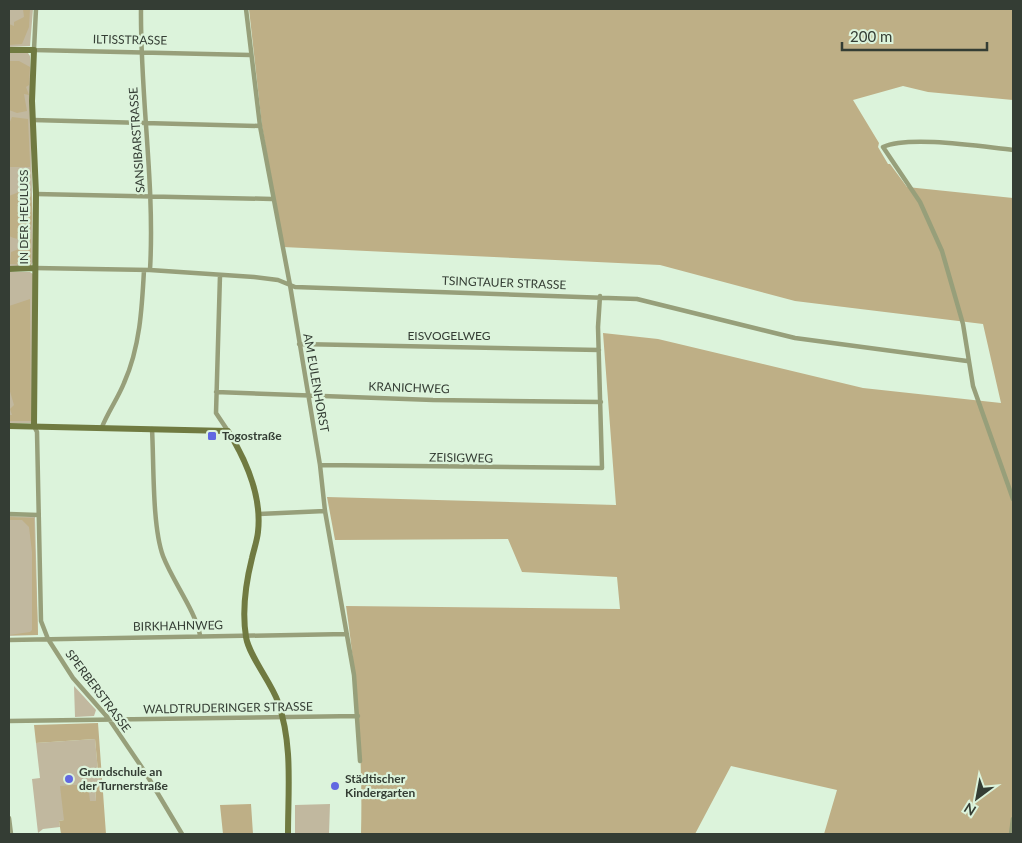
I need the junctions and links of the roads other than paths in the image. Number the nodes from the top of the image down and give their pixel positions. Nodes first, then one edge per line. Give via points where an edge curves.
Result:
1 (36, 9) edge
2 (141, 9) edge
3 (246, 9) edge
4 (9, 50) edge
5 (34, 50) junction
6 (141, 51) junction
7 (250, 55) junction
8 (33, 120) junction
9 (145, 122) junction
10 (260, 126) junction
11 (1013, 150) edge
12 (36, 194) junction
13 (151, 195) junction
14 (272, 199) junction
15 (35, 268) junction
16 (9, 269) edge
17 (144, 270) junction
18 (150, 270) junction
19 (220, 275) junction
20 (290, 285) junction
21 (600, 296) junction
22 (299, 344) junction
23 (599, 350) junction
24 (967, 361) junction
25 (216, 392) junction
26 (308, 394) junction
27 (601, 402) junction
28 (9, 426) edge
29 (34, 426) junction
30 (102, 427) junction
31 (152, 429) junction
32 (228, 431) junction
33 (320, 465) junction
34 (1013, 499) edge
35 (325, 511) junction
36 (9, 514) edge
37 (259, 514) junction
38 (38, 515) junction
39 (348, 634) junction
40 (200, 635) junction
41 (246, 636) junction
42 (48, 639) junction
43 (9, 640) edge
44 (358, 716) junction
45 (282, 718) junction
46 (109, 719) junction
47 (9, 721) edge
48 (360, 761) dead end
49 (9, 818) edge
50 (1013, 819) edge
51 (10, 834) edge
52 (182, 834) edge
53 (288, 834) edge
54 (1011, 834) edge

1 - 5 street, IN DER HEULUSS
2 - 6 street, SANSIBARSTRASSE
3 - 7 street, AM EULENHORST
4 - 5 street, ILTISSTRASSE
5 - 6 street, ILTISSTRASSE
5 - 8 street, IN DER HEULUSS
6 - 7 street, ILTISSTRASSE
6 - 9 street, SANSIBARSTRASSE
7 - 10 street, AM EULENHORST
8 - 9 street
8 - 12 street, IN DER HEULUSS
9 - 10 street
9 - 13 street, SANSIBARSTRASSE
10 - 14 street, AM EULENHORST
11 - 24 street via 929,143 900,143 884,147 934,230 958,305
12 - 13 street
12 - 15 street, IN DER HEULUSS
13 - 14 street
13 - 18 street, SANSIBARSTRASSE
14 - 20 street, AM EULENHORST
15 - 16 street
15 - 17 street, TSINGTAUER STRASSE
15 - 29 street, IN DER HEULUSS
17 - 18 street, TSINGTAUER STRASSE
17 - 30 street via 141,319 134,355
18 - 19 street, TSINGTAUER STRASSE
19 - 20 street, TSINGTAUER STRASSE via 278,280
19 - 25 street
20 - 21 street, TSINGTAUER STRASSE
20 - 22 street, AM EULENHORST
21 - 23 street
21 - 24 street, TSINGTAUER STRASSE via 637,299 795,338
22 - 23 street, EISVOGELWEG
22 - 26 street, AM EULENHORST
23 - 27 street
24 - 34 street via 974,391
25 - 26 street, KRANICHWEG
25 - 32 street via 216,413
26 - 27 street, KRANICHWEG via 433,400
26 - 33 street, AM EULENHORST
27 - 33 street, ZEISIGWEG via 602,468 598,470
28 - 29 street
29 - 30 street
29 - 38 street, SPERBERSTRASSE via 37,432
30 - 31 street
31 - 32 street
31 - 40 street via 159,544 179,591 197,621
32 - 37 street via 248,473
33 - 35 street, AM EULENHORST
35 - 37 street
35 - 39 street, AM EULENHORST
36 - 38 street
37 - 41 street via 257,541 245,591
38 - 42 street, SPERBERSTRASSE via 41,621
39 - 41 street, BIRKHAHNWEG
39 - 44 street, AM EULENHORST
40 - 41 street, BIRKHAHNWEG
40 - 42 street, BIRKHAHNWEG
41 - 45 street
42 - 43 street, BIRKHAHNWEG
42 - 46 street, SPERBERSTRASSE via 74,678
44 - 45 street, WALDTRUDERINGER STRASSE
44 - 48 street, AM EULENHORST
45 - 46 street, WALDTRUDERINGER STRASSE
45 - 53 street via 288,762
46 - 47 street, WALDTRUDERINGER STRASSE
46 - 52 street, SPERBERSTRASSE
49 - 51 street
50 - 54 street

